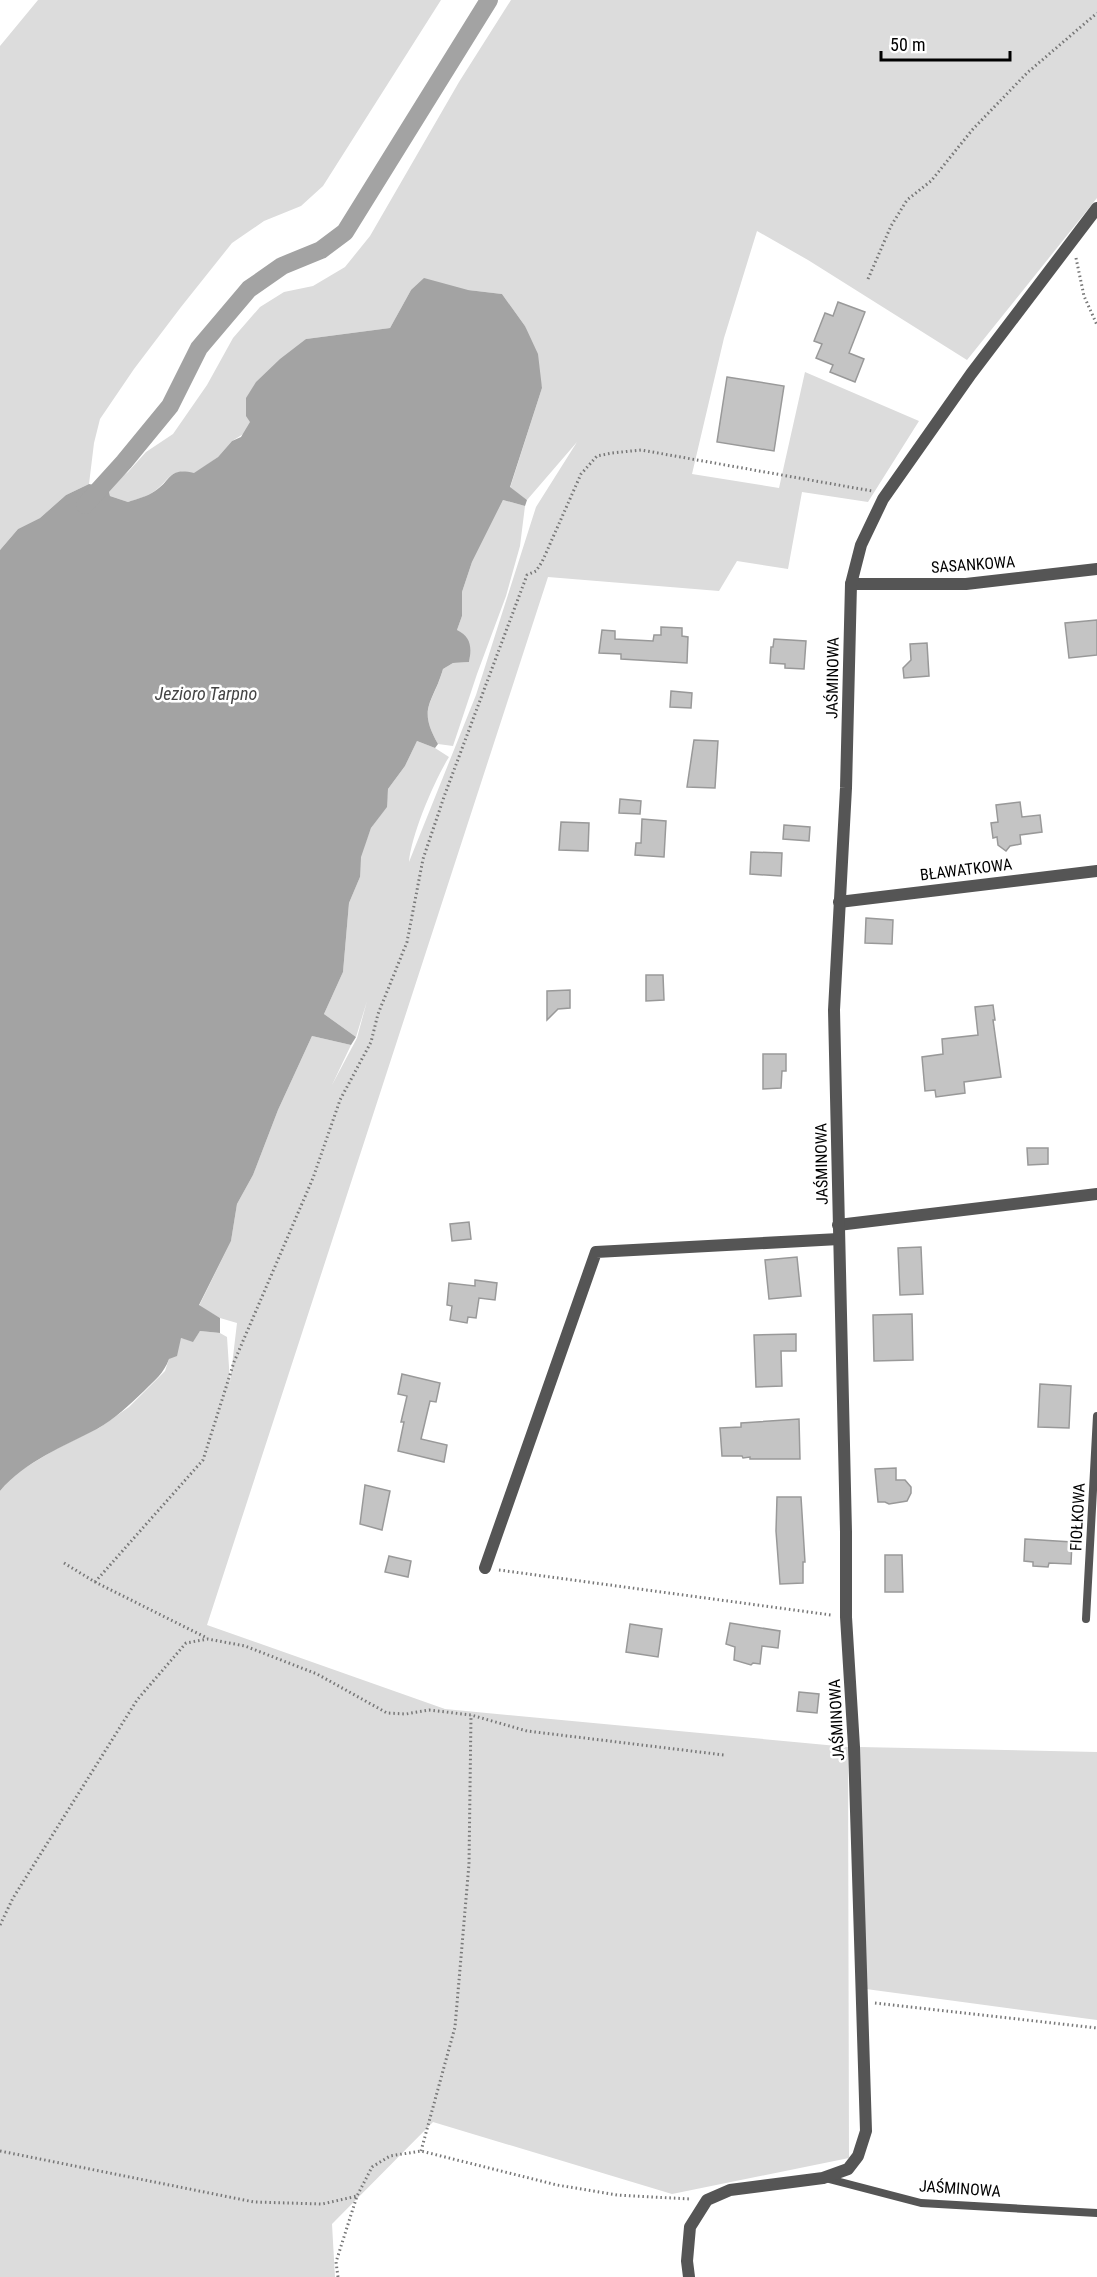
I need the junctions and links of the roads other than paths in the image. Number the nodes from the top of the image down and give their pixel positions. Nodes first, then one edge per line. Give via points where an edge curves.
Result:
1 (1097, 208) edge
2 (1097, 569) edge
3 (851, 584) junction
4 (1097, 871) edge
5 (839, 902) junction
6 (1097, 1194) edge
7 (838, 1225) junction
8 (839, 1239) junction
9 (1097, 1416) edge
10 (485, 1568) road end
11 (1086, 1619) dead end
12 (823, 2178) junction
13 (1097, 2213) edge
14 (689, 2277) edge

1 - 3 street, JAŚMINOWA via 971,374 883,499 861,545
2 - 3 street, SASANKOWA via 966,584
3 - 5 street, JAŚMINOWA
4 - 5 street, BŁAWATKOWA
5 - 7 street, JAŚMINOWA via 834,1010
6 - 7 street, JAŚMINOWA
7 - 8 street, JAŚMINOWA
8 - 10 street via 596,1252
8 - 12 street, JAŚMINOWA via 846,1617 866,2131 858,2156 848,2169
9 - 11 lane, FIOŁKOWA
12 - 13 lane, JAŚMINOWA via 921,2203
12 - 14 street, JAŚMINOWA via 730,2190 706,2200 690,2227

